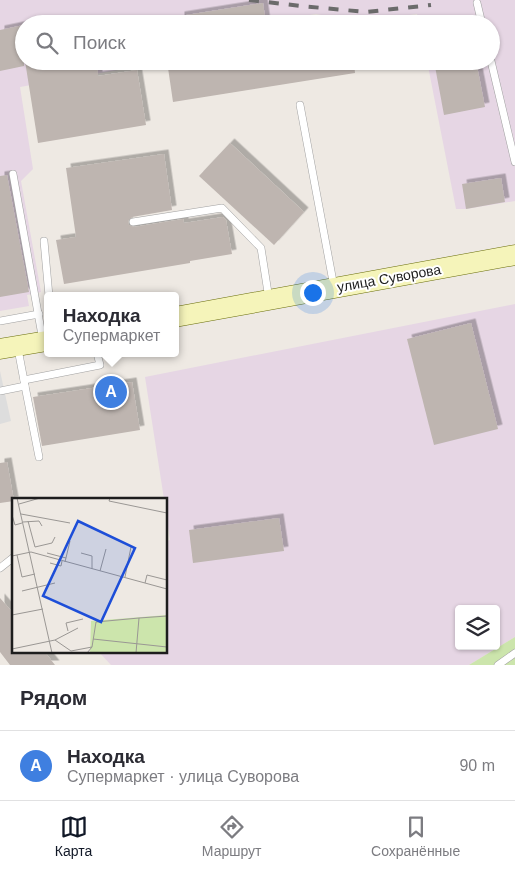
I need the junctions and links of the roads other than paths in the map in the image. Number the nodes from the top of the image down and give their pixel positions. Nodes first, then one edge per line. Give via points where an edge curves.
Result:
1 (477, 3) dead end
2 (480, 15) edge
3 (493, 70) edge
4 (300, 104) dead end
5 (515, 162) edge
6 (14, 174) dead end
7 (133, 222) dead end
8 (44, 241) dead end
9 (515, 255) edge
10 (334, 288) junction
11 (49, 292) edge
12 (269, 299) junction
13 (39, 314) junction
14 (179, 316) edge
15 (0, 321) edge
16 (44, 336) edge
17 (44, 341) edge
18 (9, 347) edge
19 (98, 357) edge
20 (25, 383) junction
21 (0, 391) edge
22 (39, 457) dead end
23 (12, 559) edge
24 (0, 568) edge
25 (515, 653) edge
26 (498, 665) edge

1 - 2 lane
3 - 5 lane
4 - 10 lane
6 - 13 lane
7 - 12 lane via 222,208 261,248
8 - 11 lane
9 - 10 street, улица Суворова
10 - 12 street, улица Суворова
12 - 14 street, улица Суворова
13 - 15 lane
13 - 16 lane
17 - 18 street
18 - 20 lane
19 - 20 lane via 100,365
20 - 21 lane
20 - 22 lane
23 - 24 lane
25 - 26 lane

